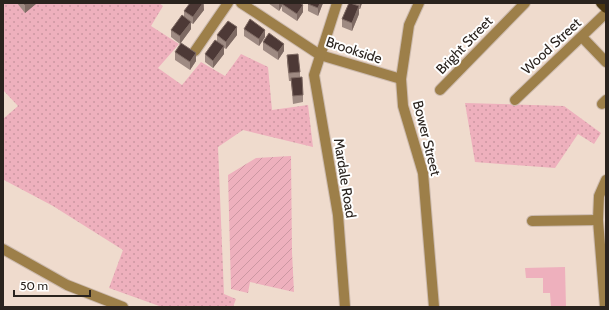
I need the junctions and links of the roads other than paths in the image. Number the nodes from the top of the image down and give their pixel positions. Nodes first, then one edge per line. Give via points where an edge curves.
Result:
1 (228, 3) edge
2 (241, 3) edge
3 (337, 3) edge
4 (419, 3) edge
5 (525, 3) edge
6 (601, 3) edge
7 (606, 8) edge
8 (606, 13) edge
9 (582, 37) junction
10 (195, 51) edge
11 (320, 54) junction
12 (606, 62) edge
13 (400, 79) junction
14 (440, 90) dead end
15 (515, 100) dead end
16 (606, 180) edge
17 (598, 220) junction
18 (532, 221) dead end
19 (3, 249) edge
20 (123, 307) edge
21 (345, 307) edge
22 (434, 307) edge
23 (605, 307) edge

1 - 10 street
2 - 11 street, Brookside
3 - 11 street, Mardale Road
4 - 13 street, Bower Street via 409,25
5 - 14 street, Bright Street
6 - 7 main road
8 - 9 street, Wood Street
9 - 12 street
9 - 15 street, Wood Street
11 - 13 street, Brookside
11 - 21 street, Mardale Road via 314,75 338,215
13 - 22 street, Bower Street via 403,106 423,173
16 - 17 street via 599,196
17 - 18 street
17 - 23 street
19 - 20 street via 67,285

